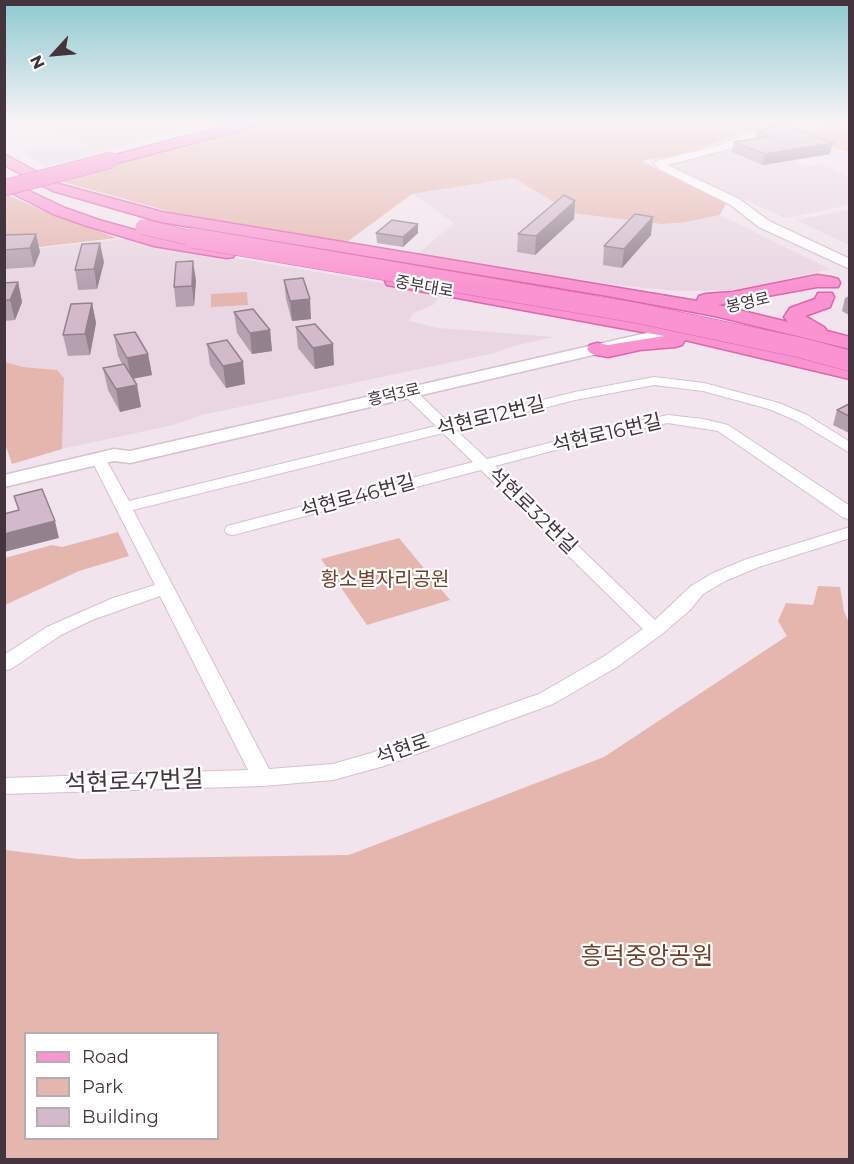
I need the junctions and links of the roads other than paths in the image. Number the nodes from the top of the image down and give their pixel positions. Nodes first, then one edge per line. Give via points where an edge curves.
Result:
1 (13, 177) edge
2 (29, 177) edge
3 (37, 177) edge
4 (42, 177) edge
5 (684, 177) edge
6 (4, 183) edge
7 (4, 188) edge
8 (58, 188) junction
9 (849, 265) edge
10 (835, 286) edge
11 (608, 290) junction
12 (804, 290) junction
13 (849, 291) edge
14 (779, 307) junction
15 (715, 310) junction
16 (578, 314) junction
17 (740, 316) junction
18 (647, 327) junction
19 (673, 332) junction
20 (824, 336) junction
21 (849, 343) edge
22 (594, 345) junction
23 (849, 353) edge
24 (776, 354) junction
25 (849, 362) edge
26 (849, 373) edge
27 (410, 392) junction
28 (446, 428) junction
29 (849, 449) edge
30 (107, 457) junction
31 (484, 464) junction
32 (4, 482) edge
33 (124, 507) junction
34 (849, 514) edge
35 (233, 530) dead end
36 (849, 532) edge
37 (166, 588) junction
38 (655, 630) junction
39 (4, 664) edge
40 (263, 778) junction
41 (4, 786) edge

1 - 25 main road, bridge via 68,205 200,240 637,313 802,348
2 - 6 highway
3 - 8 main road, 중부대로
4 - 7 highway, bridge
5 - 9 street via 735,202 764,224
6 - 16 main road, 중부대로 via 59,211 154,241
8 - 11 main road, 중부대로 via 160,217
8 - 23 main road, 중부대로 via 130,215 179,227 678,310
10 - 11 main road via 817,281 702,301
10 - 12 main road, 봉영로
10 - 13 main road, 봉영로
10 - 14 main road, 봉영로
10 - 20 main road via 823,303 797,312 794,317
11 - 15 main road, 중부대로
12 - 14 main road via 804,296 771,304
12 - 15 main road, 봉영로
14 - 17 main road, 봉영로
15 - 17 main road, 중부대로
15 - 18 main road, 봉영로
16 - 18 main road, 중부대로
16 - 22 main road via 602,324
17 - 19 main road, 봉영로
17 - 20 main road, 중부대로
18 - 19 main road, 중부대로
18 - 22 street, 흥덕3로
19 - 22 street, 흥덕3로
19 - 24 main road, 중부대로
20 - 21 main road, 중부대로
22 - 24 main road via 608,351 682,341
22 - 27 street, 흥덕3로
22 - 30 street, 흥덕3로 via 122,447
24 - 26 main road, 중부대로
27 - 28 street, 석현로32번길
27 - 30 street, 흥덕3로 via 130,457
28 - 29 street, 석현로12번길 via 622,384 654,381 704,387 774,406 802,418
28 - 31 street, 석현로32번길
28 - 33 street, 석현로12번길
30 - 32 street, 흥덕3로
30 - 33 street
31 - 34 street, 석현로16번길 via 653,421 681,420 738,436
31 - 35 street, 석현로46번길
31 - 38 street, 석현로32번길
33 - 37 street
36 - 38 street, 석현로 via 719,578 697,590
37 - 39 street via 85,616
37 - 40 street
38 - 40 street, 석현로 via 546,699 376,760 333,772
40 - 41 street, 석현로47번길

